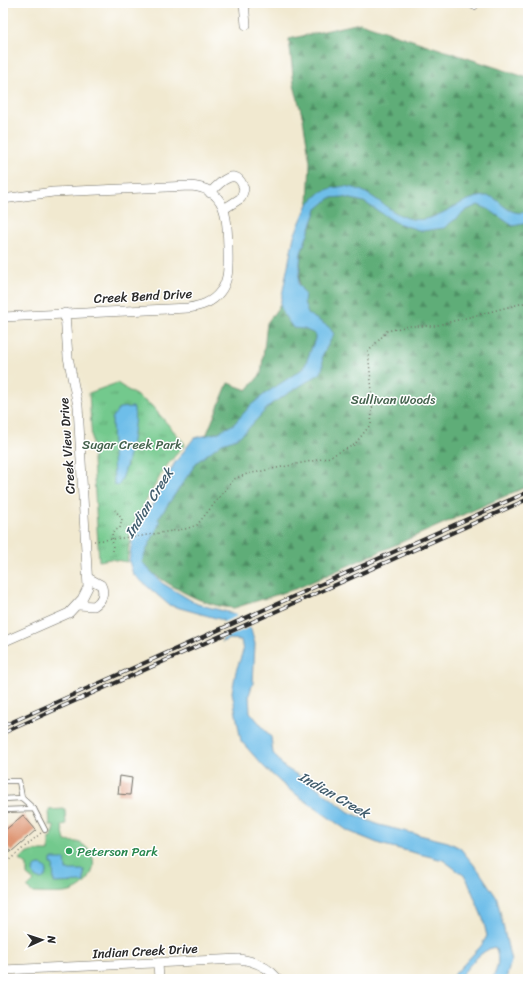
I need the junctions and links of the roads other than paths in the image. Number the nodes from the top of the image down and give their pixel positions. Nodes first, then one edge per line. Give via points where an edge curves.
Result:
1 (244, 3) edge
2 (246, 25) dead end
3 (210, 193) junction
4 (3, 199) edge
5 (224, 210) junction
6 (66, 314) junction
7 (3, 317) edge
8 (88, 578) junction
9 (78, 605) junction
10 (3, 642) edge
11 (3, 781) edge
12 (22, 798) junction
13 (3, 799) edge
14 (34, 809) junction
15 (3, 810) edge
16 (45, 830) road end
17 (158, 963) junction
18 (6, 973) edge
19 (159, 979) edge
20 (278, 979) edge

1 - 2 street
3 - 4 street, Creek Bend Drive via 190,186 53,192
3 - 5 street, Creek Bend Drive via 219,200
3 - 5 street via 228,177 240,181 244,189 242,198
5 - 6 street, Creek Bend Drive via 227,218 228,272 225,286 212,300 188,308
6 - 7 street, Creek Bend Drive
6 - 8 street, Creek View Drive via 68,357 78,406
8 - 9 street, Creek View Drive via 85,594
8 - 9 street via 101,585 102,598 94,606
9 - 10 street, Creek View Drive via 64,616
11 - 12 lane via 19,781
12 - 13 lane
12 - 14 lane
14 - 15 lane
14 - 16 lane
17 - 18 street, Indian Creek Drive
17 - 19 street
17 - 20 street, Indian Creek Drive via 248,960 261,964

